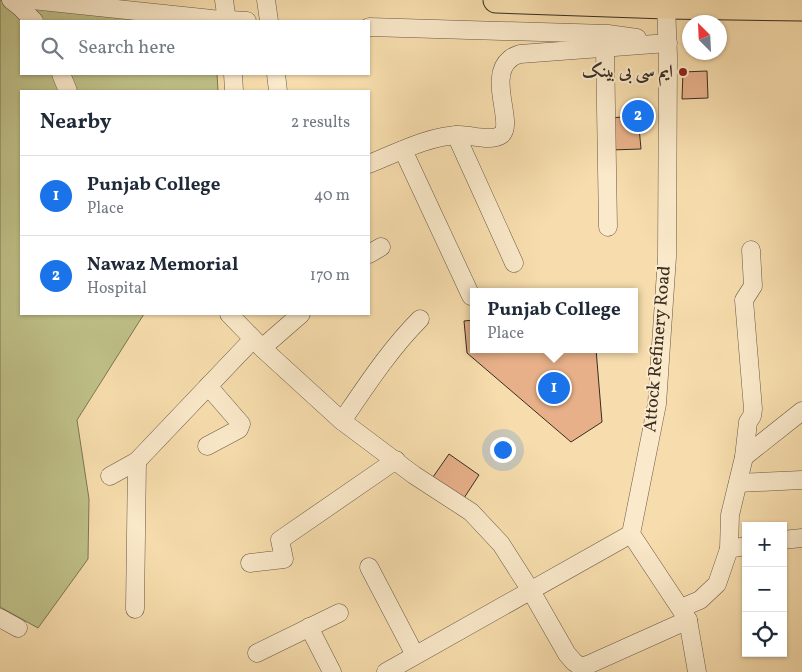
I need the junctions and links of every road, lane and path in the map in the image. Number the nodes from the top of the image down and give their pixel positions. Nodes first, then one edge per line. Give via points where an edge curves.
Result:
1 (11, 0) edge
2 (32, 0) edge
3 (224, 0) edge
4 (266, 0) edge
5 (496, 0) edge
6 (666, 6) junction
7 (802, 8) edge
8 (33, 20) edge
9 (227, 20) edge
10 (269, 20) edge
11 (370, 26) edge
12 (668, 43) junction
13 (605, 48) junction
14 (61, 75) edge
15 (233, 75) edge
16 (276, 75) edge
17 (67, 90) edge
18 (234, 90) edge
19 (278, 90) edge
20 (456, 135) junction
21 (403, 150) junction
22 (370, 164) edge
23 (608, 227) dead end
24 (750, 250) dead end
25 (514, 263) dead end
26 (470, 294) edge
27 (230, 315) edge
28 (300, 315) edge
29 (420, 319) dead end
30 (258, 343) junction
31 (208, 386) junction
32 (802, 411) edge
33 (342, 421) junction
34 (207, 446) dead end
35 (744, 457) junction
36 (396, 460) junction
37 (137, 461) junction
38 (110, 476) dead end
39 (802, 480) edge
40 (738, 483) junction
41 (631, 534) junction
42 (802, 538) edge
43 (787, 540) edge
44 (737, 548) edge
45 (250, 563) dead end
46 (369, 567) dead end
47 (531, 590) junction
48 (135, 609) dead end
49 (339, 613) dead end
50 (684, 614) junction
51 (0, 618) edge
52 (308, 627) junction
53 (18, 628) dead end
54 (257, 652) dead end
55 (415, 655) junction
56 (332, 672) edge
57 (386, 672) edge
58 (697, 672) edge

1 - 8 street
2 - 9 street
3 - 9 street
4 - 10 street
5 - 6 highway
6 - 7 highway
6 - 12 street, Attock Refinery Road
11 - 12 street via 608,34
12 - 13 street
12 - 41 street, Attock Refinery Road via 667,257 657,404
13 - 20 street via 520,54 510,59 499,82 506,127 502,134 492,138
13 - 23 street
14 - 17 street
15 - 18 street
16 - 19 street
20 - 21 street via 437,137
20 - 25 street
21 - 22 street
21 - 26 street
24 - 35 street via 753,286 744,300 753,409 746,432
27 - 30 street
28 - 30 street
29 - 33 street via 365,386
30 - 31 street
30 - 33 street
31 - 34 street via 241,424 239,429
31 - 37 street
32 - 35 street
33 - 36 street
35 - 40 street
36 - 45 street via 280,540 284,559
36 - 47 street via 471,512 501,544
37 - 38 street
37 - 48 street
39 - 40 street
40 - 44 street via 730,515
41 - 47 street
41 - 50 street
42 - 43 street
44 - 50 street via 717,584
46 - 55 street
47 - 50 street via 567,654 581,667
47 - 55 street
49 - 52 street
50 - 58 street
51 - 53 street
52 - 54 street
52 - 56 street
55 - 57 street

